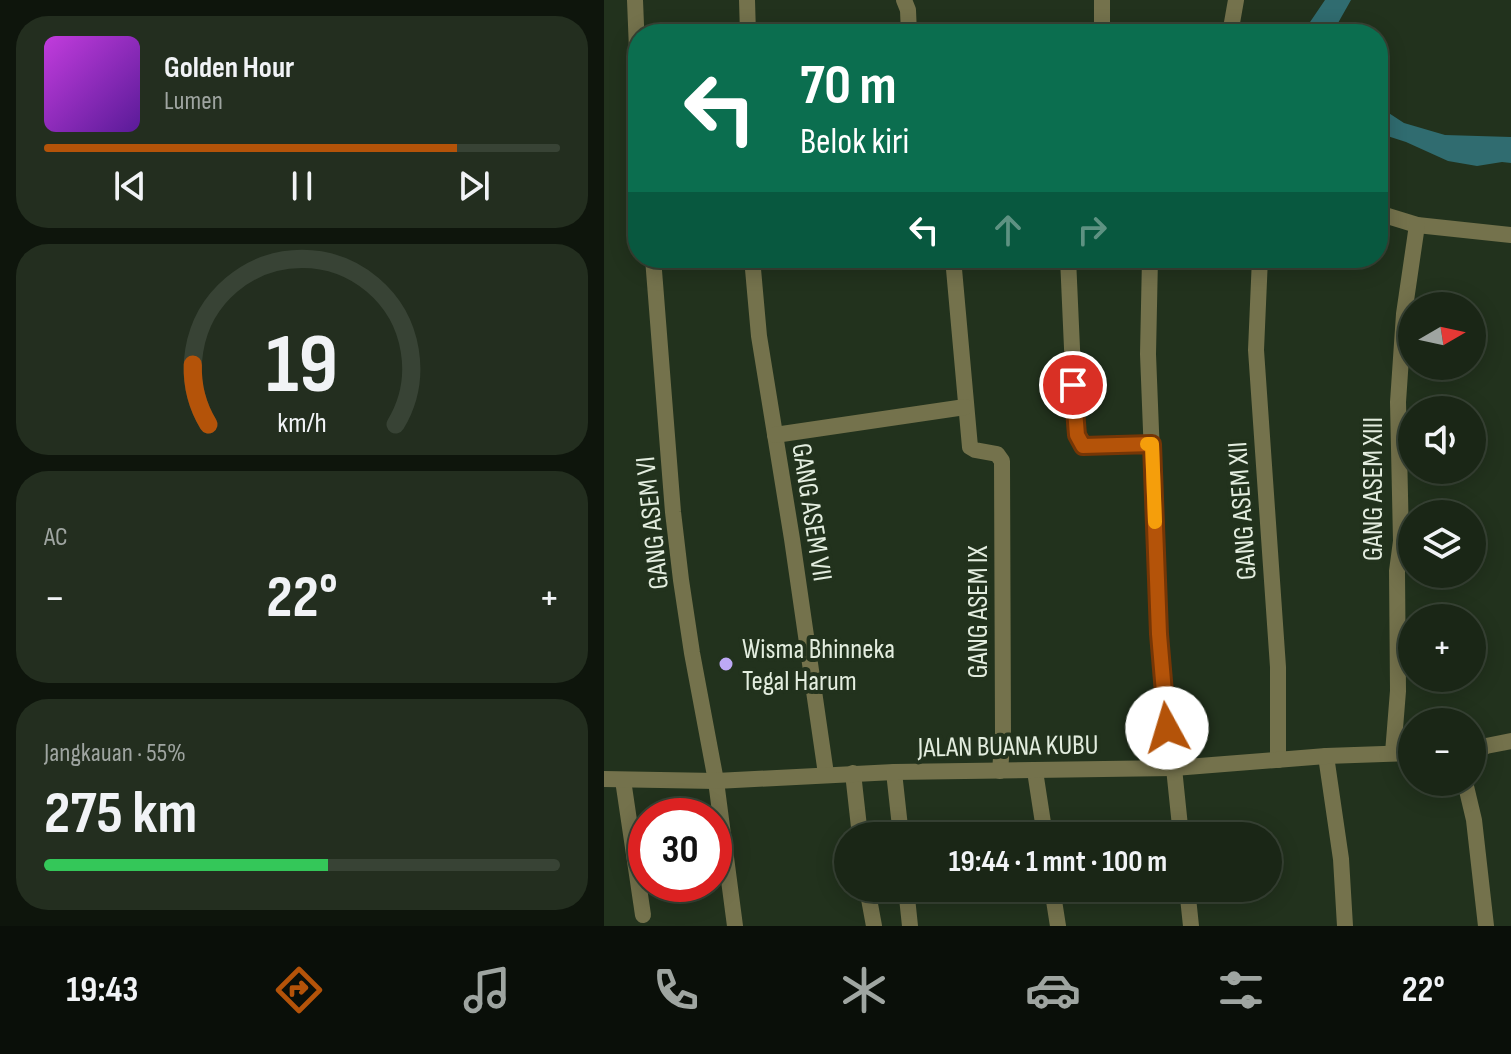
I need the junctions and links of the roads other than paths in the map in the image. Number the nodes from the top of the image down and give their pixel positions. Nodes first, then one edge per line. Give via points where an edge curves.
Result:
1 (635, 0) edge
2 (747, 0) edge
3 (904, 0) edge
4 (1102, 0) edge
5 (1236, 0) edge
6 (636, 24) edge
7 (748, 24) edge
8 (909, 24) edge
9 (1102, 24) edge
10 (1232, 24) edge
11 (1388, 216) edge
12 (1417, 225) junction
13 (1511, 235) edge
14 (654, 268) edge
15 (753, 268) edge
16 (954, 268) edge
17 (1068, 268) edge
18 (1150, 268) edge
19 (1260, 268) edge
20 (965, 407) junction
21 (775, 435) junction
22 (1152, 444) junction
23 (1511, 741) edge
24 (1486, 746) edge
25 (1393, 753) junction
26 (1398, 753) edge
27 (1326, 756) junction
28 (1278, 760) junction
29 (1174, 768) junction
30 (1000, 771) junction
31 (1035, 771) junction
32 (894, 772) junction
33 (853, 773) junction
34 (826, 774) junction
35 (604, 779) edge
36 (623, 780) junction
37 (716, 781) junction
38 (1468, 796) edge
39 (858, 822) edge
40 (899, 822) edge
41 (1043, 822) edge
42 (1180, 822) edge
43 (870, 902) edge
44 (907, 902) edge
45 (1054, 902) edge
46 (1188, 902) edge
47 (643, 915) dead end
48 (735, 926) edge
49 (874, 926) edge
50 (910, 926) edge
51 (1058, 926) edge
52 (1191, 926) edge
53 (1345, 926) edge
54 (1486, 926) edge

1 - 6 street
2 - 7 street
3 - 8 street
4 - 9 street
5 - 10 street
11 - 12 street
12 - 13 street
12 - 25 street, GANG ASEM XIII via 1398,402 1401,541
14 - 37 street, GANG ASEM VI via 675,526
15 - 21 street, GANG ASEM VII
16 - 20 street
17 - 22 street via 1080,442 1088,447
18 - 22 street
19 - 28 street, GANG ASEM XII via 1256,350 1278,667
20 - 21 street
20 - 30 street, GANG ASEM IX via 970,447 997,454 1002,461
21 - 34 street, GANG ASEM VII
22 - 29 street via 1163,705
23 - 24 street
25 - 26 street, JALAN BUANA KUBU
25 - 27 street, JALAN BUANA KUBU
27 - 28 street, JALAN BUANA KUBU
27 - 53 street
28 - 29 street, JALAN BUANA KUBU
29 - 31 street, JALAN BUANA KUBU
29 - 42 street
30 - 31 street, JALAN BUANA KUBU
30 - 32 street, JALAN BUANA KUBU
31 - 41 street
32 - 33 street, JALAN BUANA KUBU
32 - 40 street
33 - 34 street, JALAN BUANA KUBU
33 - 39 street
34 - 37 street, JALAN BUANA KUBU
35 - 36 street, JALAN BUANA KUBU
36 - 37 street, JALAN BUANA KUBU
36 - 47 street
37 - 48 street, GANG ASEM VI
38 - 54 street
43 - 49 street
44 - 50 street
45 - 51 street
46 - 52 street

